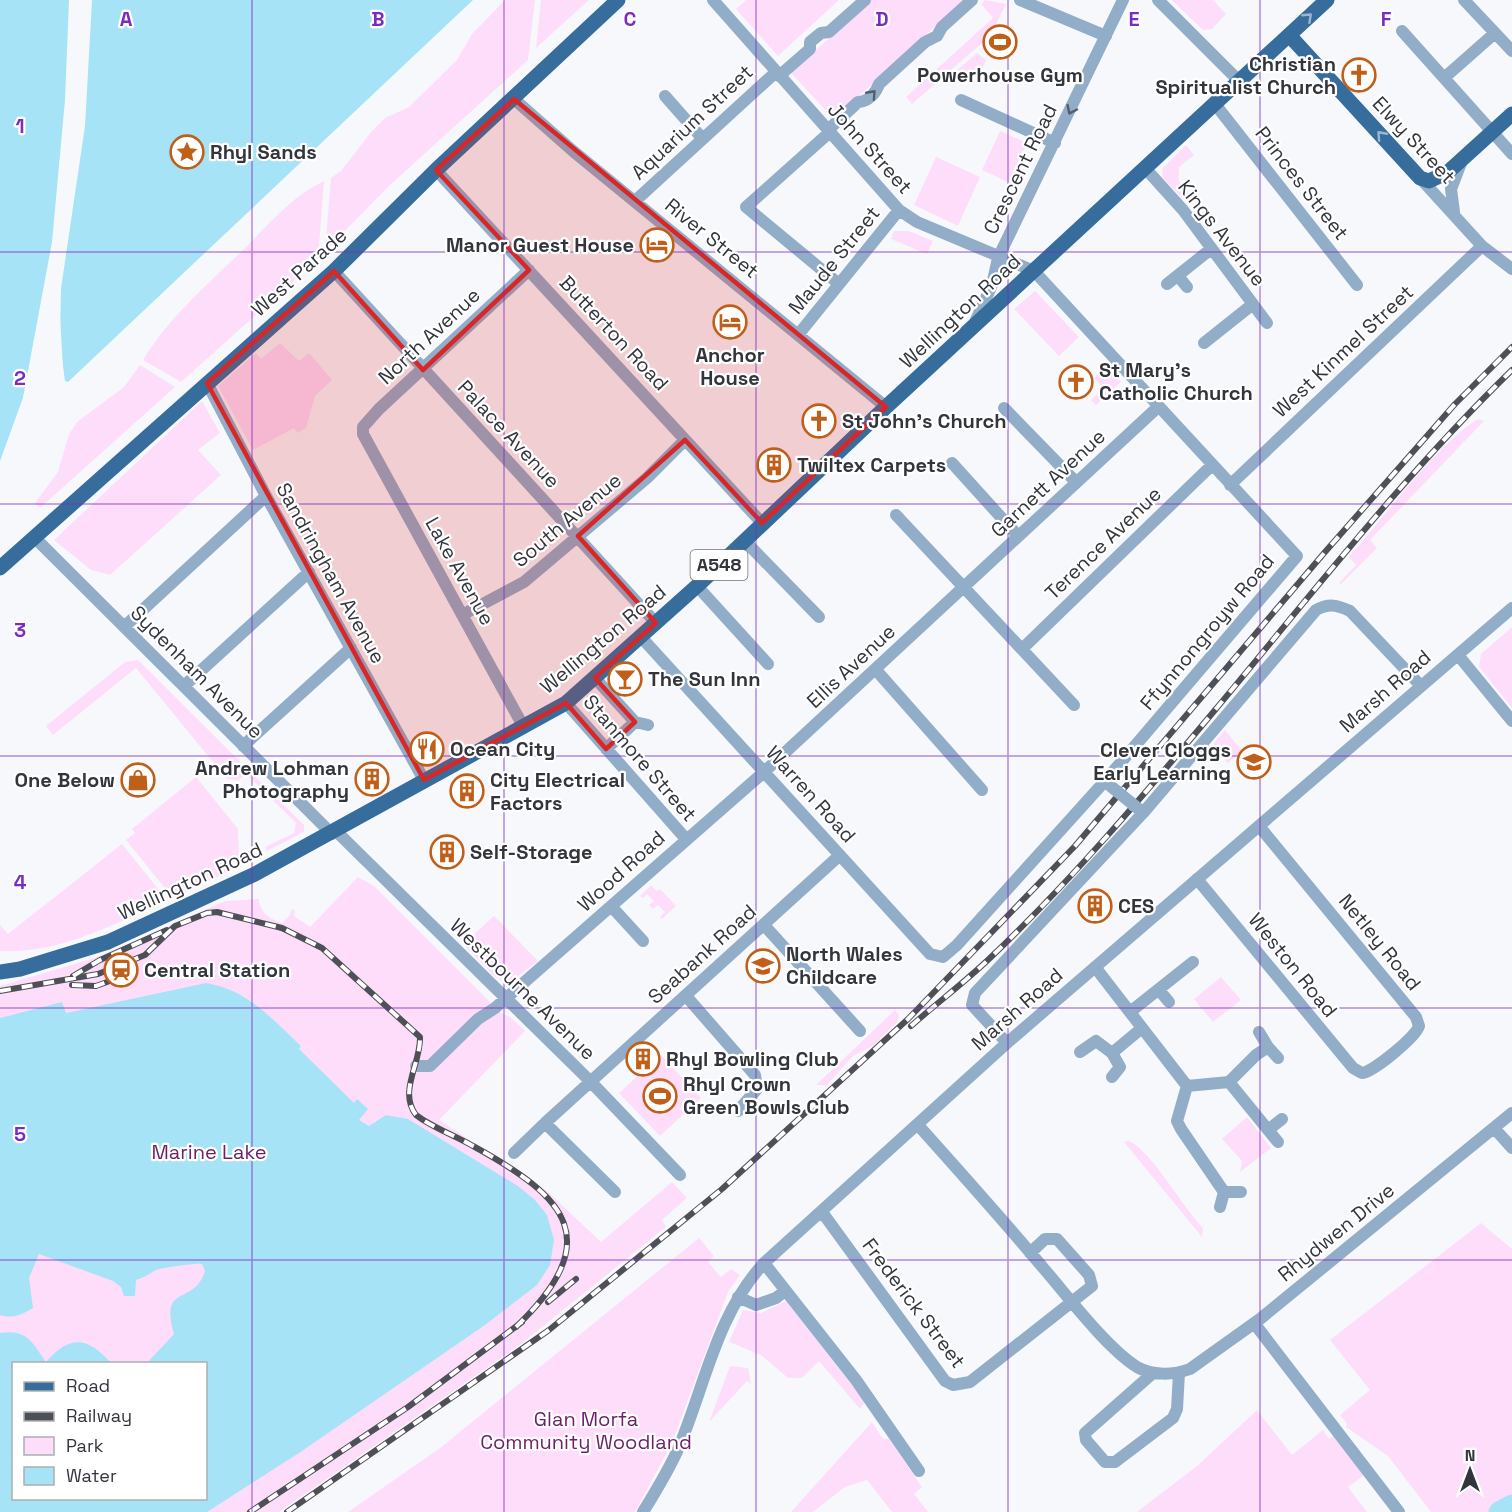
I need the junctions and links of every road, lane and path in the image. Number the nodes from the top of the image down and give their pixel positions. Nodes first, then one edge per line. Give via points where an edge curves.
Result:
1 (618, 0) edge
2 (713, 0) edge
3 (865, 0) edge
4 (972, 0) edge
5 (1020, 0) edge
6 (1123, 0) edge
7 (1158, 0) edge
8 (1327, 0) edge
9 (1464, 0) edge
10 (1402, 31) dead end
11 (1495, 33) junction
12 (1289, 35) junction
13 (1106, 36) junction
14 (1512, 51) edge
15 (778, 74) junction
16 (1444, 78) junction
17 (1239, 81) junction
18 (665, 96) dead end
19 (514, 99) junction
20 (961, 100) dead end
21 (1215, 104) junction
22 (1512, 114) edge
23 (829, 131) junction
24 (1492, 132) junction
25 (702, 138) junction
26 (1055, 143) junction
27 (1512, 154) edge
28 (1465, 156) junction
29 (1145, 168) junction
30 (436, 170) junction
31 (1420, 178) junction
32 (635, 201) junction
33 (899, 210) junction
34 (1455, 214) junction
35 (1482, 246) junction
36 (1211, 249) junction
37 (998, 258) junction
38 (1512, 269) edge
39 (529, 270) junction
40 (334, 271) junction
41 (1034, 271) junction
42 (1178, 276) junction
43 (839, 284) junction
44 (1167, 284) dead end
45 (1358, 285) dead end
46 (1187, 287) dead end
47 (1253, 304) junction
48 (1267, 323) dead end
49 (973, 327) junction
50 (798, 335) junction
51 (1204, 343) dead end
52 (423, 370) junction
53 (207, 383) junction
54 (886, 407) junction
55 (1158, 407) junction
56 (1004, 408) dead end
57 (363, 434) joint
58 (686, 440) junction
59 (952, 463) dead end
60 (1212, 465) junction
61 (1076, 482) junction
62 (1230, 485) junction
63 (266, 496) junction
64 (896, 515) dead end
65 (762, 523) junction
66 (578, 536) junction
67 (1018, 536) junction
68 (34, 537) junction
69 (744, 540) junction
70 (0, 568) edge
71 (309, 572) junction
72 (697, 586) junction
73 (964, 588) junction
74 (1512, 608) edge
75 (462, 615) junction
76 (819, 617) dead end
77 (656, 623) junction
78 (124, 627) junction
79 (641, 637) junction
80 (351, 648) junction
81 (1022, 649) junction
82 (1458, 655) junction
83 (768, 664) dead end
84 (876, 670) junction
85 (595, 678) junction
86 (184, 686) junction
87 (1421, 686) junction
88 (566, 703) junction
89 (1074, 705) dead end
90 (1512, 721) edge
91 (635, 722) junction
92 (648, 725) dead end
93 (524, 726) junction
94 (243, 746) junction
95 (606, 749) junction
96 (764, 772) junction
97 (424, 780) junction
98 (1107, 783) junction
99 (982, 790) dead end
100 (1141, 811) junction
101 (1259, 826) junction
102 (334, 833) junction
103 (686, 839) junction
104 (840, 855) junction
105 (1197, 879) junction
106 (611, 906) junction
107 (764, 925) junction
108 (643, 941) dead end
109 (54, 958) junction
110 (0, 961) edge
111 (1193, 962) dead end
112 (1095, 967) junction
113 (0, 972) edge
114 (1159, 990) junction
115 (686, 996) junction
116 (503, 999) junction
117 (1169, 1002) dead end
118 (1130, 1012) junction
119 (1142, 1028) junction
120 (860, 1031) dead end
121 (1259, 1032) dead end
122 (1007, 1043) junction
123 (1269, 1047) junction
124 (1080, 1052) dead end
125 (1112, 1053) junction
126 (1278, 1058) dead end
127 (416, 1066) dead end
128 (1362, 1073) joint
129 (1112, 1077) dead end
130 (590, 1082) junction
131 (1229, 1082) junction
132 (1187, 1086) junction
133 (738, 1111) dead end
134 (1512, 1113) edge
135 (1282, 1119) dead end
136 (545, 1123) junction
137 (918, 1125) junction
138 (1494, 1128) junction
139 (1268, 1130) junction
140 (1278, 1142) dead end
141 (1512, 1148) edge
142 (514, 1153) dead end
143 (680, 1175) dead end
144 (615, 1192) dead end
145 (1224, 1192) junction
146 (1241, 1192) dead end
147 (1220, 1207) dead end
148 (822, 1212) junction
149 (1030, 1252) junction
150 (764, 1263) junction
151 (785, 1290) junction
152 (738, 1297) junction
153 (1072, 1303) junction
154 (1254, 1323) junction
155 (1154, 1373) junction
156 (1179, 1373) junction
157 (919, 1471) dead end
158 (643, 1512) edge
159 (1399, 1512) edge

1 - 19 main road, West Parade
2 - 15 street, John Street
3 - 15 street, Aquarium Street via 829,32 810,42 810,50
23 -> 4 street
5 - 13 street
6 - 13 street, Crescent Road
7 - 17 street
12 -> 8 main road, Wellington Road / A548
9 - 11 street
10 - 16 street
11 - 14 street
11 - 16 street
12 - 17 main road, Wellington Road / A548
31 -> 12 main road, Elwy Street
13 -> 26 street, Crescent Road
15 - 23 street, John Street
15 - 25 street, Aquarium Street
16 - 24 street
17 - 21 main road, Wellington Road / A548
18 - 25 street
19 - 30 main road, West Parade
19 - 32 street, River Street
20 - 26 street
21 - 29 main road, Wellington Road / A548
21 - 45 street, Princes Street
22 - 24 main road
23 - 33 street, John Street
23 - 43 street via 746,207
24 - 27 street
24 - 28 main road
25 - 32 street, Aquarium Street
26 - 37 street, Crescent Road
28 - 31 main road via 1436,179
28 - 34 street via 1451,189
29 - 36 street, Kings Avenue
29 - 41 main road, Wellington Road / A548
30 - 39 street, Butterton Road
30 - 40 main road, West Parade
31 - 34 street, Elwy Street
32 - 50 street, River Street
33 - 37 street, John Street
33 - 43 street, Maude Street
34 - 35 street, Elwy Street
35 - 38 street, Elwy Street
35 - 62 street, West Kinmel Street
36 - 42 street
36 - 47 street, Kings Avenue
37 - 41 street, John Street
37 - 49 street, Crescent Road via 992,285
39 - 52 street, North Avenue
39 - 58 street, Butterton Road
40 - 52 street, Palace Avenue
40 - 53 main road, West Parade
41 - 49 main road, Wellington Road / A548
41 - 55 street, Ffynnongroyw Road
42 - 44 street
42 - 46 street
43 - 50 street, Maude Street
47 - 48 street, Kings Avenue
47 - 51 street
49 - 54 main road, Wellington Road / A548
50 - 54 street, River Street
52 - 57 street, North Avenue via 366,421
52 - 66 street, Palace Avenue
53 - 63 street, Sandringham Avenue
53 - 68 main road, West Parade
54 - 65 main road, Wellington Road / A548
55 - 60 street, Ffynnongroyw Road
55 - 61 street, Garnett Avenue
56 - 61 street
57 - 75 street, Lake Avenue
58 - 65 street, Butterton Road
58 - 66 street, South Avenue
59 - 67 street
60 - 62 street, Ffynnongroyw Road
60 - 81 street, Terence Avenue
61 - 67 street, Garnett Avenue
62 - 98 street, Ffynnongroyw Road via 1297,556
63 - 71 street, Sandringham Avenue
63 - 78 street
64 - 73 street
65 - 69 main road, Wellington Road / A548
66 - 75 street, South Avenue via 524,582
66 - 77 street, Palace Avenue
67 - 73 street, Garnett Avenue
68 - 70 main road, West Parade
68 - 78 street, Sydenham Avenue
69 - 72 main road, Wellington Road / A548
69 - 76 street
71 - 80 street, Sandringham Avenue
71 - 86 street
72 - 77 main road, Wellington Road / A548
72 - 83 street
73 - 81 street
73 - 84 street, Ellis Avenue
74 - 82 street, Marsh Road
75 - 93 street, Lake Avenue
77 - 79 main road, Wellington Road / A548
78 - 86 street, Sydenham Avenue
79 - 85 main road, Wellington Road / A548
79 - 96 street, Warren Road
80 - 94 street
80 - 97 street, Sandringham Avenue
81 - 89 street
82 - 87 street, Marsh Road
82 - 90 street
84 - 96 street, Ellis Avenue
84 - 99 street
85 - 88 main road, Wellington Road / A548
85 - 91 street
86 - 94 street, Sydenham Avenue
87 - 100 street via 1350,611 1326,605 1316,610
87 - 101 street, Marsh Road
88 - 93 main road, Wellington Road / A548
88 - 95 street, Stanmore Street
91 - 92 street
91 - 95 street
93 - 97 main road, Wellington Road / A548
94 - 102 street, Sydenham Avenue
95 - 103 street, Stanmore Street
96 - 103 street, Wood Road
96 - 104 street, Warren Road
97 - 102 main road, Wellington Road / A548
98 - 100 street, bridge
98 - 104 street, Warren Road via 943,957 930,954
100 - 122 street via 975,993 972,1005
101 - 105 street, Marsh Road
101 - 128 street, Netley Road via 1418,1021 1414,1035 1372,1070
102 - 109 main road, Wellington Road / A548 via 145,926
102 - 116 street, Westbourne Avenue
103 - 106 street, Wood Road
104 - 107 street, Seabank Road
105 - 112 street, Marsh Road
105 - 128 street, Weston Road via 1353,1068
106 - 108 street
106 - 116 street, Wood Road
107 - 115 street, Seabank Road
107 - 120 street
109 - 110 main road, Wellington Road / A548
109 - 113 main road, Wellington Road / A548
111 - 114 street
112 - 118 street
112 - 122 street, Marsh Road
114 - 117 street
114 - 118 street
115 - 130 street, Seabank Road
115 - 133 street via 755,1075 757,1089
116 - 127 street, Wood Road via 430,1066
116 - 130 street, Westbourne Avenue
118 - 119 street
119 - 125 street
119 - 132 street
121 - 123 street
122 - 137 street, Marsh Road
123 - 126 street
123 - 131 street
124 - 125 street via 1096,1041
125 - 129 street via 1120,1067
130 - 136 street, Seabank Road
130 - 143 street, Westbourne Avenue
131 - 132 street
131 - 139 street
132 - 145 street via 1178,1121
134 - 138 street, Rhydwen Drive
135 - 139 street
136 - 142 street, Seabank Road
136 - 144 street
137 - 148 street, Marsh Road
137 - 149 street, Rhydwen Drive
138 - 141 street
138 - 154 street, Rhydwen Drive
139 - 140 street
145 - 146 street
145 - 147 street
148 - 150 street, Marsh Road
148 - 153 street, Frederick Street via 945,1381 953,1385 970,1382
149 - 153 street, Rhydwen Drive
149 - 153 street via 1045,1239 1057,1239 1089,1275 1093,1282 1090,1289
150 - 151 street
150 - 152 street, Marsh Road
151 - 152 street via 756,1305
151 - 157 street via 856,1380
152 - 158 street, Marsh Road via 679,1447
153 - 155 street, Rhydwen Drive via 1126,1358
154 - 156 street, Rhydwen Drive
154 - 159 street
155 - 156 street, Rhydwen Drive
155 - 156 street via 1085,1433 1086,1440 1105,1462 1116,1462 1173,1418

